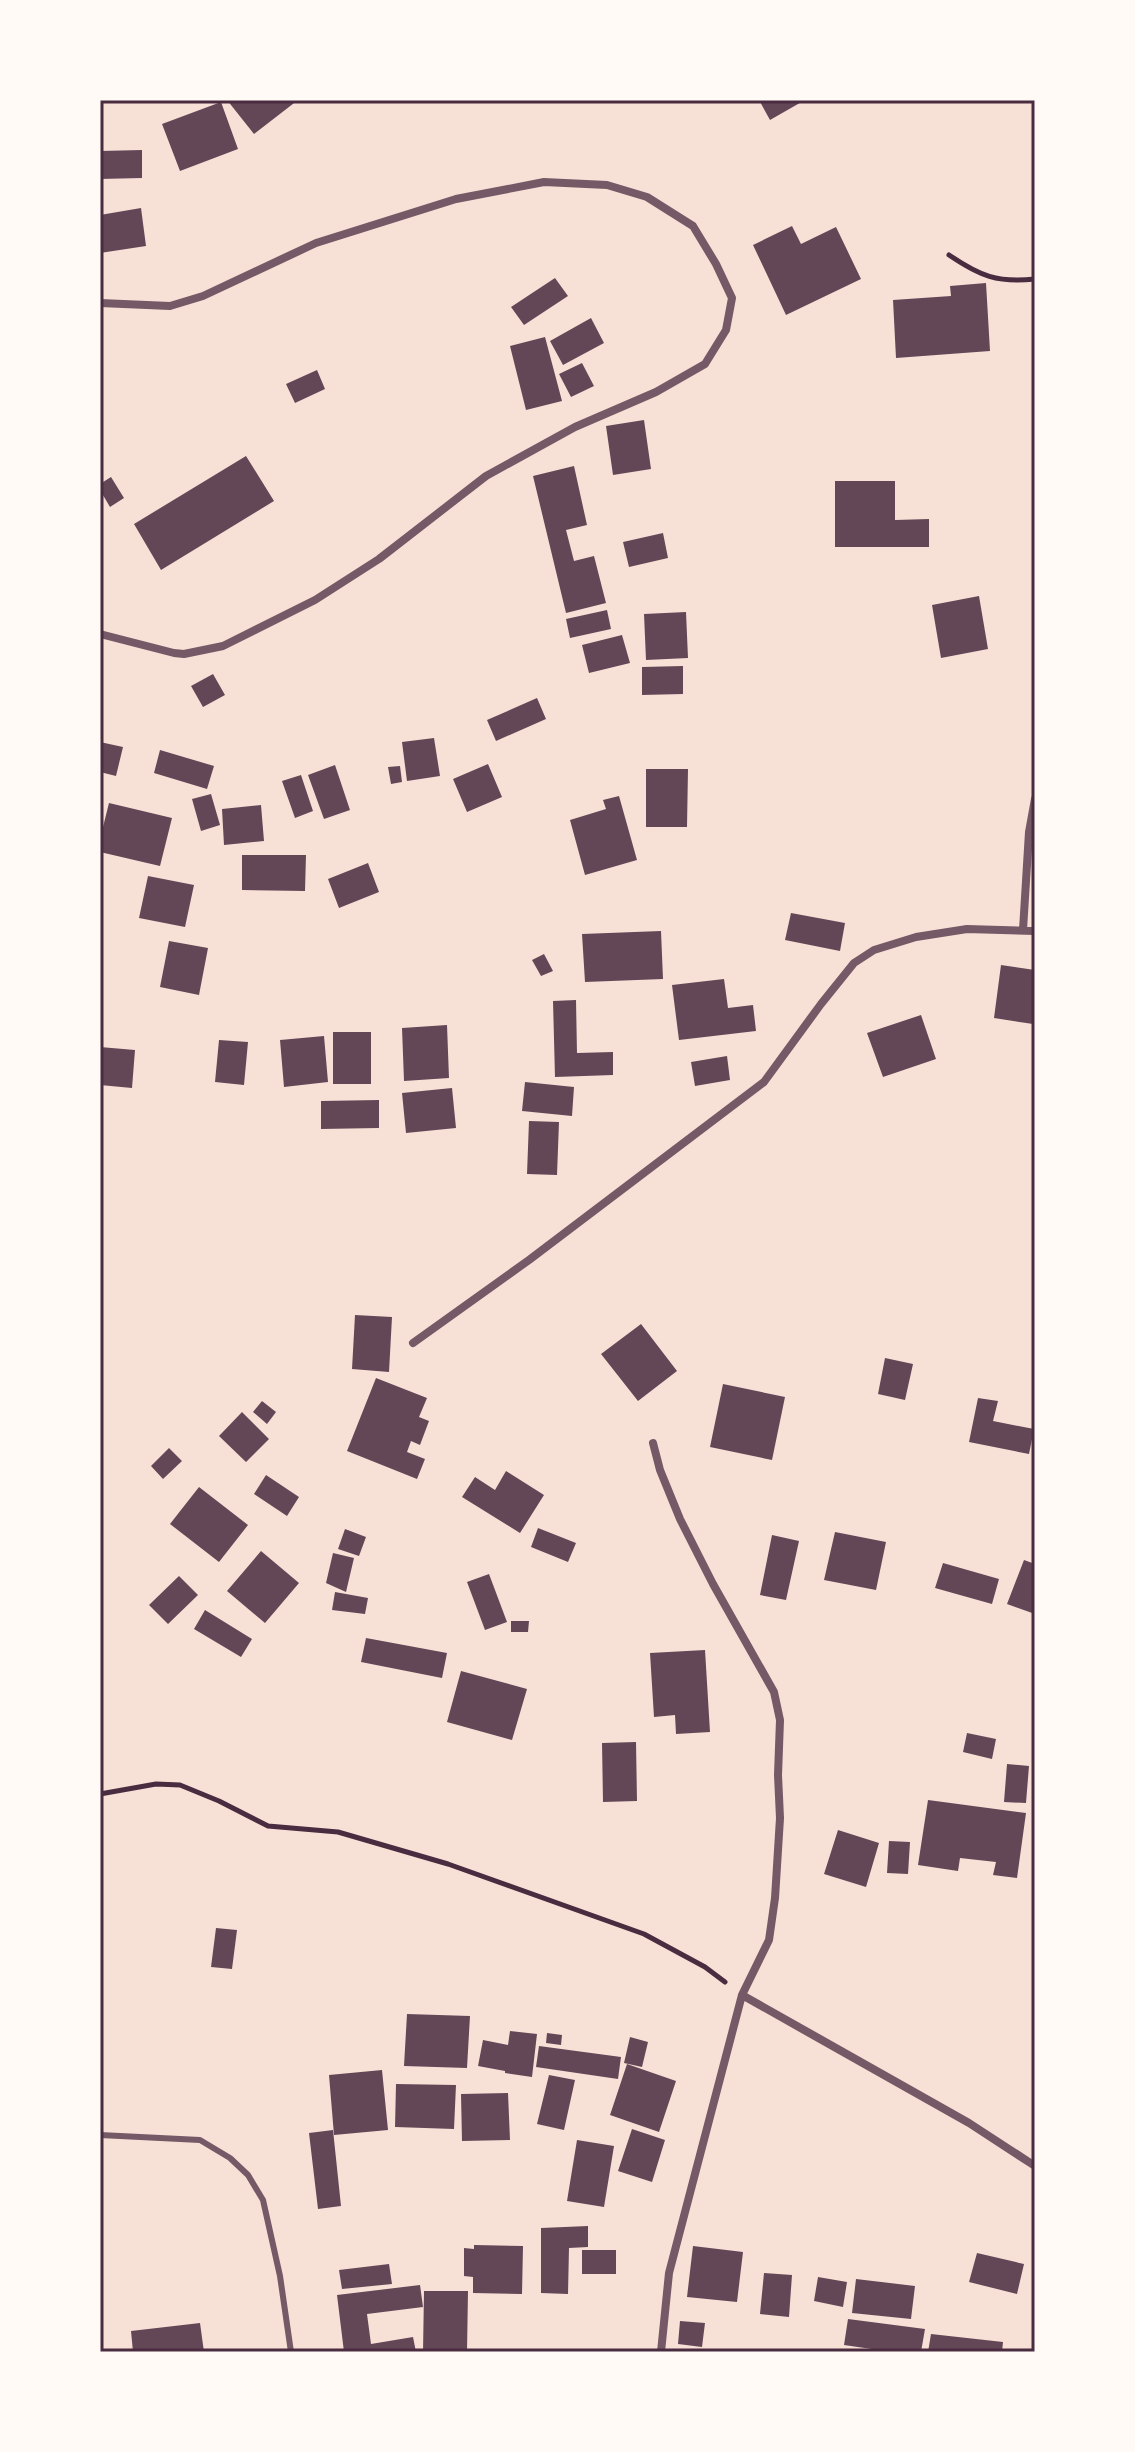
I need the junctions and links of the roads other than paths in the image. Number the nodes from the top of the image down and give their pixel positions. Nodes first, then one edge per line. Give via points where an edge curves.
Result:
1 (100, 303) edge
2 (100, 634) edge
3 (1035, 799) edge
4 (1023, 930) junction
5 (1035, 931) edge
6 (413, 1343) dead end
7 (653, 1443) dead end
8 (742, 1995) junction
9 (100, 2135) edge
10 (1035, 2166) edge
11 (291, 2352) edge
12 (661, 2352) edge

1 - 2 street via 170,306 316,243 456,199 544,182 607,185 647,197 670,211 693,226 732,298 726,330 705,364 486,476 379,559 302,607 223,646 184,654
3 - 4 street
4 - 5 street
4 - 6 street via 967,929 916,937 874,950 854,963 764,1082
7 - 8 street via 680,1519 774,1692 780,1720 775,1898 769,1940
8 - 10 street
8 - 12 street via 669,2273
9 - 11 lane via 200,2140 248,2175 263,2200

